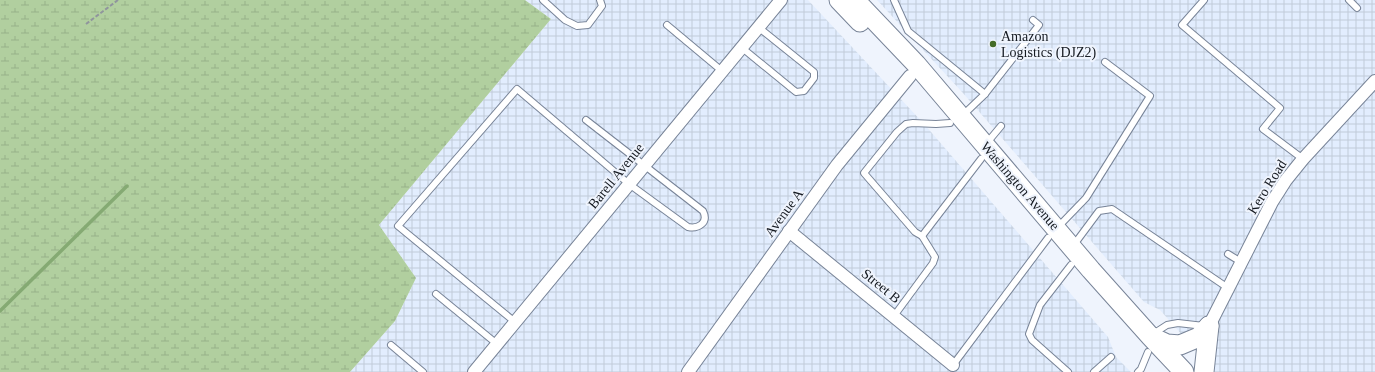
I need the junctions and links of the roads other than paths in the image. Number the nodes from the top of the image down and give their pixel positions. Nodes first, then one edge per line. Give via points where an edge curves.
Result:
1 (543, 0) edge
2 (600, 0) edge
3 (781, 0) edge
4 (839, 0) edge
5 (855, 0) edge
6 (894, 0) edge
7 (1204, 0) edge
8 (1349, 0) edge
9 (1357, 8) dead end
10 (1033, 20) dead end
11 (667, 25) dead end
12 (758, 27) junction
13 (741, 48) junction
14 (1105, 62) dead end
15 (722, 71) junction
16 (910, 76) junction
17 (1374, 85) edge
18 (985, 94) junction
19 (586, 120) dead end
20 (955, 120) junction
21 (1001, 126) dead end
22 (983, 152) junction
23 (1303, 159) junction
24 (645, 165) junction
25 (628, 184) junction
26 (790, 231) junction
27 (1052, 233) junction
28 (922, 236) junction
29 (1228, 254) dead end
30 (1071, 256) junction
31 (1241, 262) junction
32 (1228, 288) junction
33 (436, 294) dead end
34 (894, 316) junction
35 (515, 322) junction
36 (1209, 326) junction
37 (497, 344) junction
38 (1149, 344) junction
39 (391, 345) dead end
40 (1111, 357) dead end
41 (953, 365) joint
42 (423, 372) edge
43 (474, 372) edge
44 (688, 372) edge
45 (1068, 372) edge
46 (1094, 372) edge
47 (1138, 372) edge
48 (1166, 372) edge
49 (1184, 372) edge
50 (1204, 372) edge

1 - 2 lane via 565,20 577,26 588,25 602,6
3 - 12 street, Barell Avenue
4 - 16 main road, Washington Avenue
5 - 20 main road, Washington Avenue via 916,64
6 - 18 lane via 908,31
7 - 23 lane via 1182,25 1280,108 1263,129
8 - 9 lane
10 - 18 lane via 1039,25
11 - 15 lane
12 - 13 street, Barell Avenue
12 - 13 lane via 814,72 814,78 804,91 796,92
13 - 15 street, Barell Avenue
14 - 27 lane via 1150,96 1086,198
15 - 24 street, Barell Avenue
16 - 20 main road, Washington Avenue
16 - 26 street, Avenue A via 837,166
17 - 23 street, Kero Road
18 - 20 lane
19 - 24 lane
20 - 22 main road, Washington Avenue
20 - 28 lane via 936,124 906,124 864,173 915,232
21 - 22 lane
22 - 27 main road, Washington Avenue
22 - 28 lane
23 - 31 street, Kero Road via 1272,202
24 - 25 street, Barell Avenue
24 - 25 lane via 703,211 705,220 702,225 688,227
25 - 35 street, Barell Avenue
25 - 35 lane via 517,89 398,226
26 - 34 street, Street B
26 - 44 street, Avenue A
27 - 30 main road, Washington Avenue
27 - 41 lane
28 - 34 lane via 934,258 933,263
29 - 31 lane
30 - 32 lane via 1099,211 1112,209
30 - 38 main road, Washington Avenue
30 - 45 lane via 1040,304 1028,334
31 - 32 street, Kero Road
32 - 36 street, Kero Road
33 - 37 lane
34 - 41 street, Street B
35 - 37 street, Barell Avenue
36 - 38 main road via 1199,337 1180,345
36 - 50 main road
37 - 43 street, Barell Avenue
38 - 47 lane
38 - 48 main road, Washington Avenue
38 - 49 main road, Washington Avenue
39 - 42 lane
40 - 46 lane

